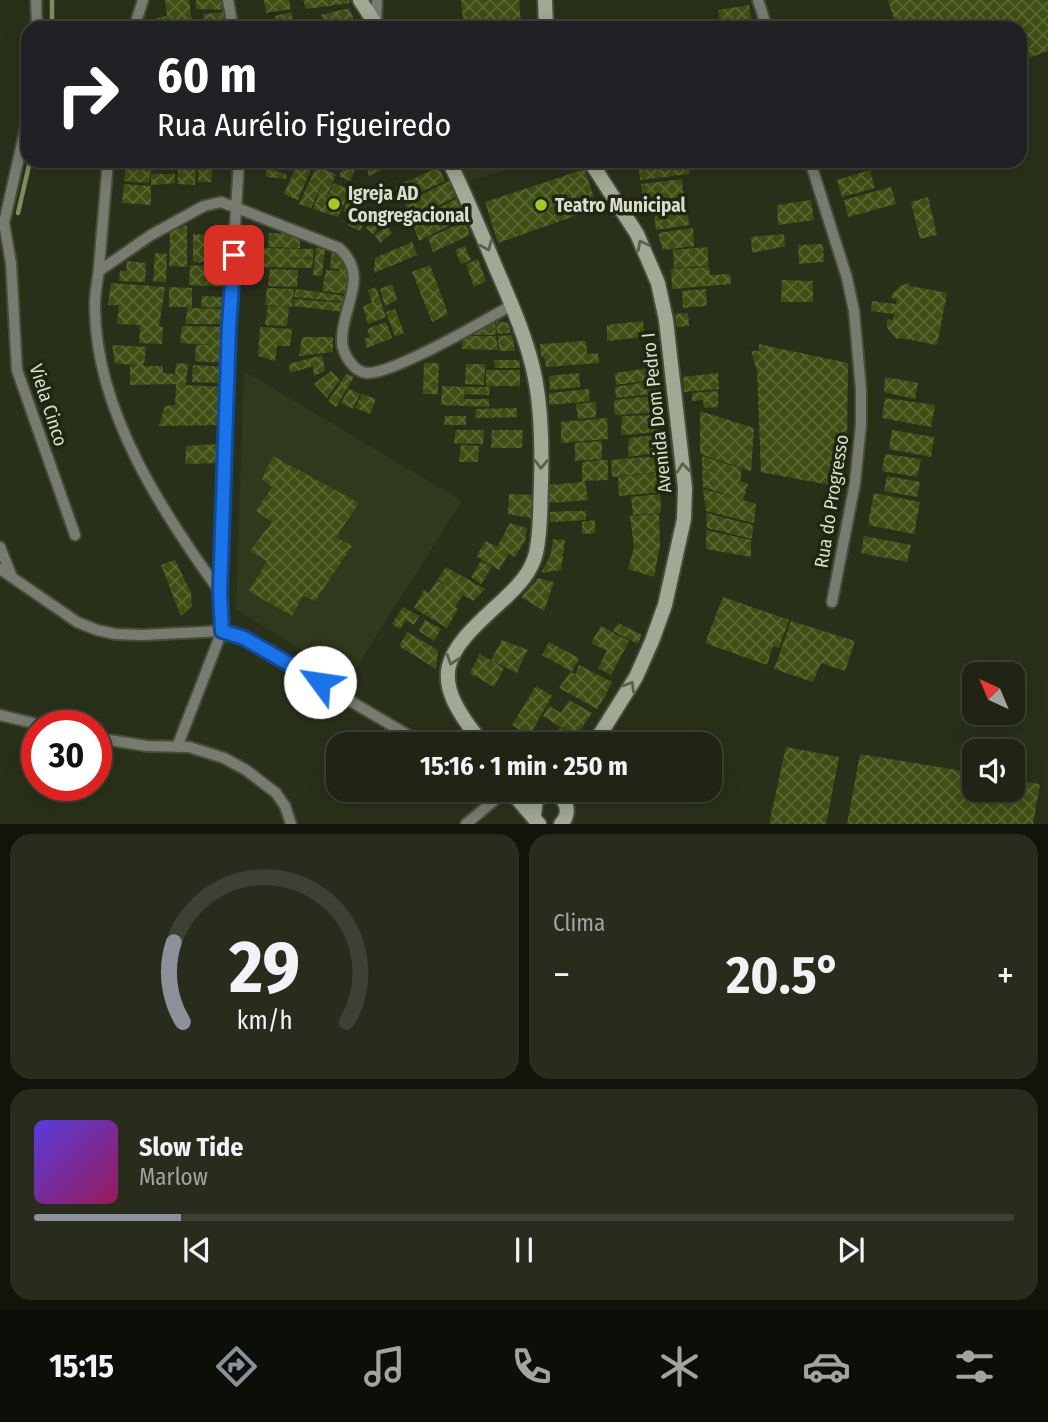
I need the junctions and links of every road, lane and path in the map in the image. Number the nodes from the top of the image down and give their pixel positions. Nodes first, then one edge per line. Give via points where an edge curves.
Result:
1 (36, 0) edge
2 (143, 0) edge
3 (228, 0) edge
4 (360, 0) edge
5 (377, 0) edge
6 (545, 0) edge
7 (758, 0) edge
8 (37, 21) edge
9 (136, 21) edge
10 (232, 21) edge
11 (374, 21) edge
12 (377, 21) edge
13 (546, 21) edge
14 (765, 21) edge
15 (21, 148) edge
16 (107, 168) edge
17 (239, 168) edge
18 (452, 168) edge
19 (595, 168) edge
20 (812, 168) edge
21 (237, 208) junction
22 (99, 271) junction
23 (512, 305) junction
24 (75, 535) dead end
25 (0, 547) edge
26 (0, 569) edge
27 (12, 578) junction
28 (220, 592) junction
29 (832, 601) dead end
30 (222, 631) junction
31 (0, 715) edge
32 (21, 720) edge
33 (404, 732) edge
34 (474, 732) edge
35 (602, 732) edge
36 (112, 741) edge
37 (177, 747) junction
38 (494, 802) edge
39 (521, 802) edge
40 (566, 802) edge
41 (536, 819) edge
42 (291, 824) edge
43 (466, 824) edge
44 (561, 824) edge

1 - 8 street
2 - 9 street
3 - 10 street
4 - 11 main road
5 - 12 street
6 - 13 main road
7 - 14 street
15 - 24 street, Viela Cinco via 4,223 17,370
16 - 22 street
17 - 21 street
18 -> 23 main road
35 -> 19 main road, Avenida Dom Pedro I via 636,677 661,617 684,519 685,488 658,283 637,234
20 - 29 street, Rua do Progresso via 847,278 861,390 855,483
21 - 22 street via 221,202 204,206 150,235
21 - 23 street via 340,247 351,260 355,276 342,345 346,357 361,371 393,367
21 - 28 street
22 - 28 street via 94,307 109,392 159,499
23 -> 34 main road via 537,394 542,440 540,516 530,570 518,587 466,633 450,664 449,694
25 - 27 street
26 - 27 street
27 - 30 street via 97,631 142,635
28 - 30 street
30 - 33 street via 244,638
30 - 37 street
31 - 32 street
36 - 37 street
37 - 42 street via 205,751 246,770 276,793
38 - 43 street
39 - 41 main road
40 - 44 main road via 567,816

